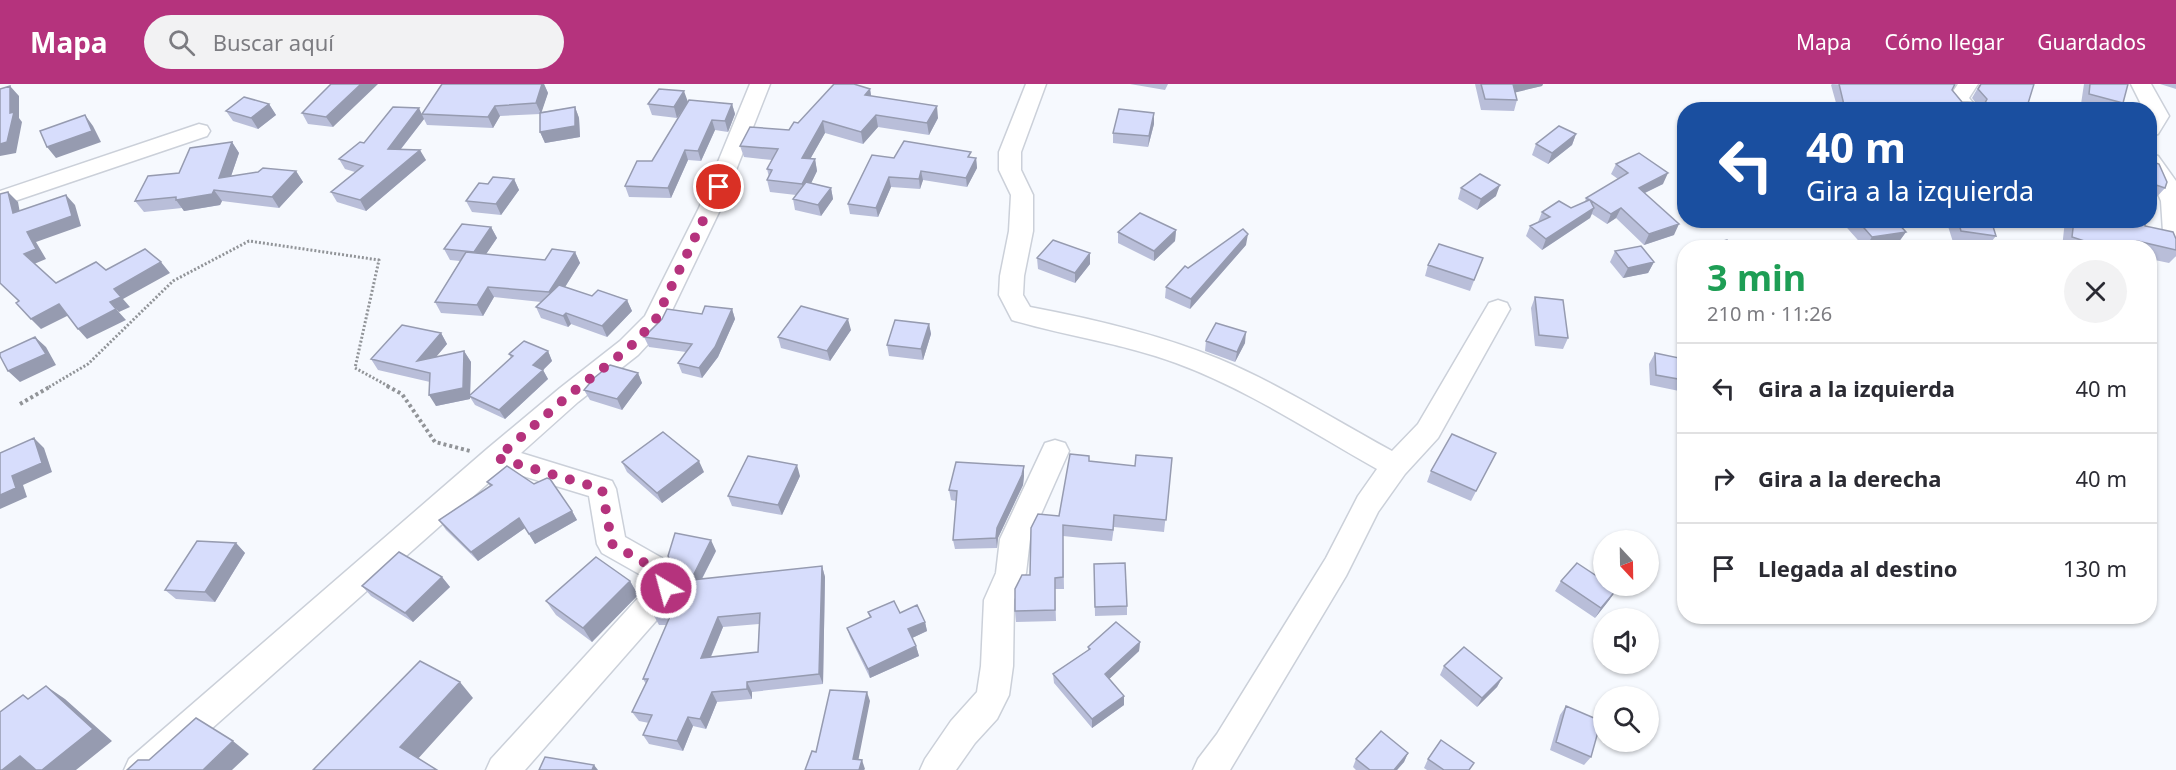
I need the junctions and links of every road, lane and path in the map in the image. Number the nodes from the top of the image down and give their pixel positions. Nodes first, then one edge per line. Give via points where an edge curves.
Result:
1 (760, 84) edge
2 (1036, 84) edge
3 (1968, 84) edge
4 (2141, 84) edge
5 (1961, 102) edge
6 (2150, 102) edge
7 (200, 130) dead end
8 (2159, 169) edge
9 (0, 199) edge
10 (2176, 235) edge
11 (1498, 309) dead end
12 (20, 404) dead end
13 (1055, 451) dead end
14 (497, 458) junction
15 (1395, 466) junction
16 (141, 770) edge
17 (503, 770) edge
18 (937, 770) edge
19 (1210, 770) edge

1 - 14 street via 710,208 655,321 629,348
2 - 15 street via 1010,152 1010,170 1022,195 1011,295 1021,314 1092,328 1234,377
3 - 5 street via 1958,99
4 - 6 street
7 - 9 street
8 - 10 street via 2174,202
11 - 15 street via 1428,431
12 - 14 path via 88,364 173,281 249,241 379,260 355,368 402,394 435,442
13 - 18 street via 1015,539 1011,573 999,600 993,694
14 - 16 street
14 - 17 street via 602,489 612,544 659,571 666,588
15 - 19 street via 1368,504 1336,567

